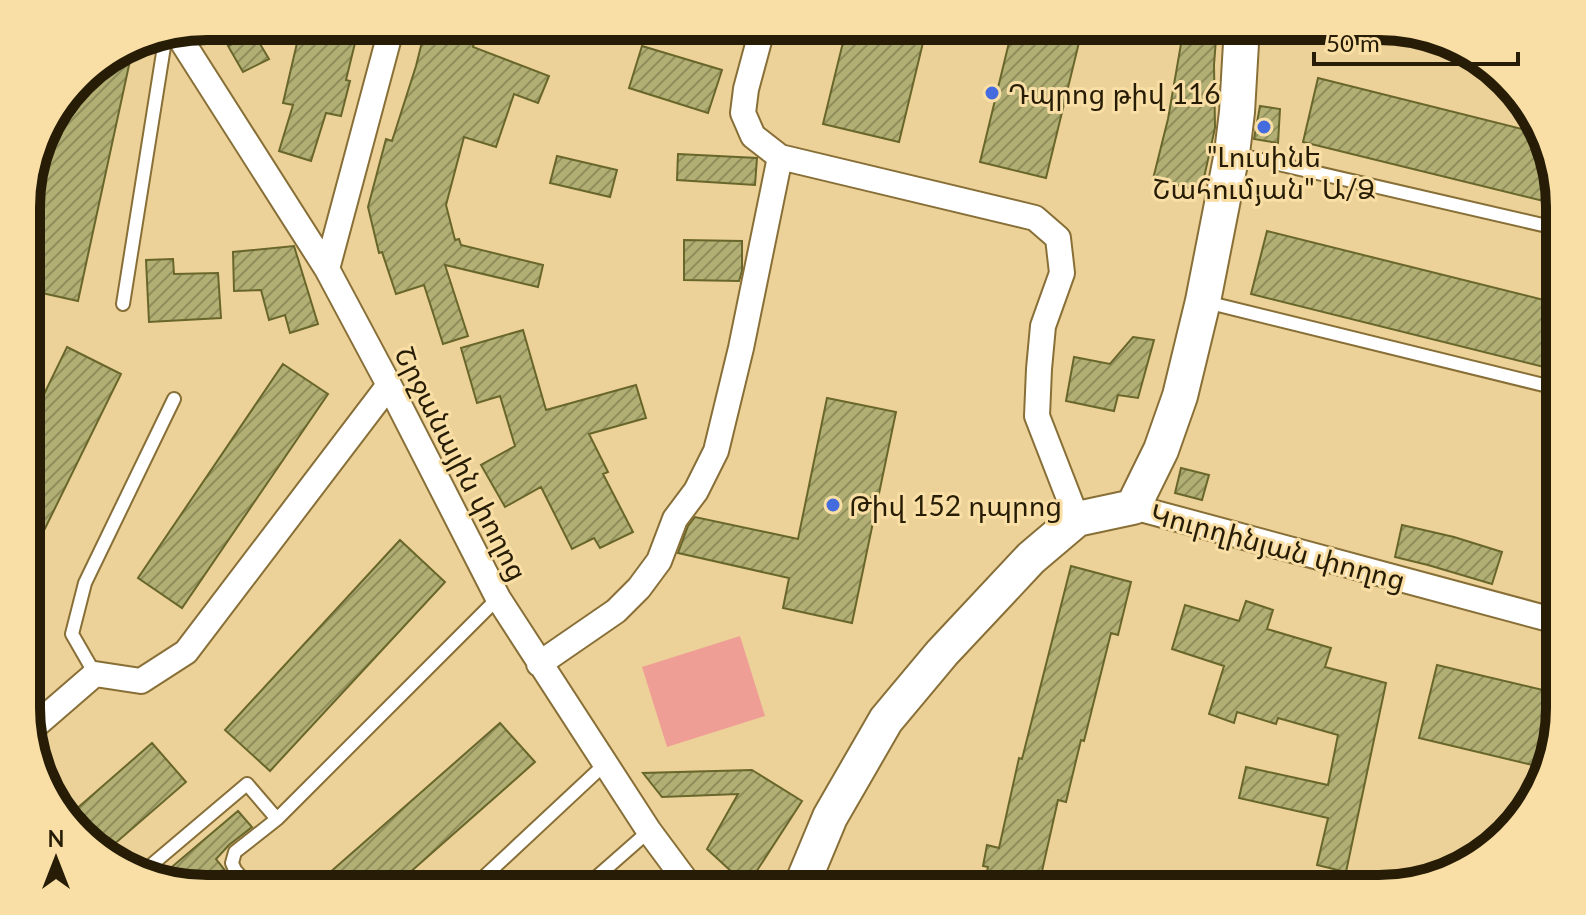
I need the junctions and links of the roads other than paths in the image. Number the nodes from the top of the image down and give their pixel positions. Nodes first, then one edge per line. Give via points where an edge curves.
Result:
1 (388, 40) edge
2 (759, 40) edge
3 (1241, 40) edge
4 (182, 42) edge
5 (164, 46) edge
6 (1232, 153) junction
7 (780, 157) junction
8 (1546, 226) edge
9 (327, 269) junction
10 (1203, 301) junction
11 (123, 304) dead end
12 (389, 385) junction
13 (1546, 386) edge
14 (174, 399) dead end
15 (1133, 507) junction
16 (1077, 519) junction
17 (498, 598) junction
18 (1546, 618) edge
19 (539, 664) junction
20 (95, 674) junction
21 (41, 721) edge
22 (606, 763) junction
23 (277, 819) junction
24 (649, 831) junction
25 (151, 865) edge
26 (239, 875) edge
27 (486, 875) edge
28 (599, 875) edge
29 (682, 875) edge
30 (806, 875) edge

1 - 9 street
2 - 7 street via 743,113 753,136
3 - 6 street
4 - 9 street, Շրջանային փողոց
5 - 11 lane
6 - 8 lane
6 - 10 street
7 - 16 street via 1035,218 1058,238 1062,273 1043,326 1037,416
7 - 19 street via 716,451 675,519 659,561 639,588 616,611
9 - 12 street, Շրջանային փողոց
10 - 13 lane
10 - 15 street via 1180,396
12 - 17 street, Շրջանային փողոց
12 - 20 street via 186,652 141,681
14 - 20 lane via 85,583 72,634
15 - 16 street, Կուրղինյան փողոց
15 - 18 street, Կուրղինյան փողոց
16 - 30 street, Կուրղինյան փողոց via 1031,558 886,720 830,817
17 - 19 street, Շրջանային փողոց
17 - 23 lane
19 - 22 street, Շրջանային փողոց
20 - 21 street
22 - 24 street, Շրջանային փողոց
22 - 27 lane
23 - 25 lane via 247,784
23 - 26 lane via 235,852 232,863
24 - 28 lane
24 - 29 street, Շրջանային փողոց

